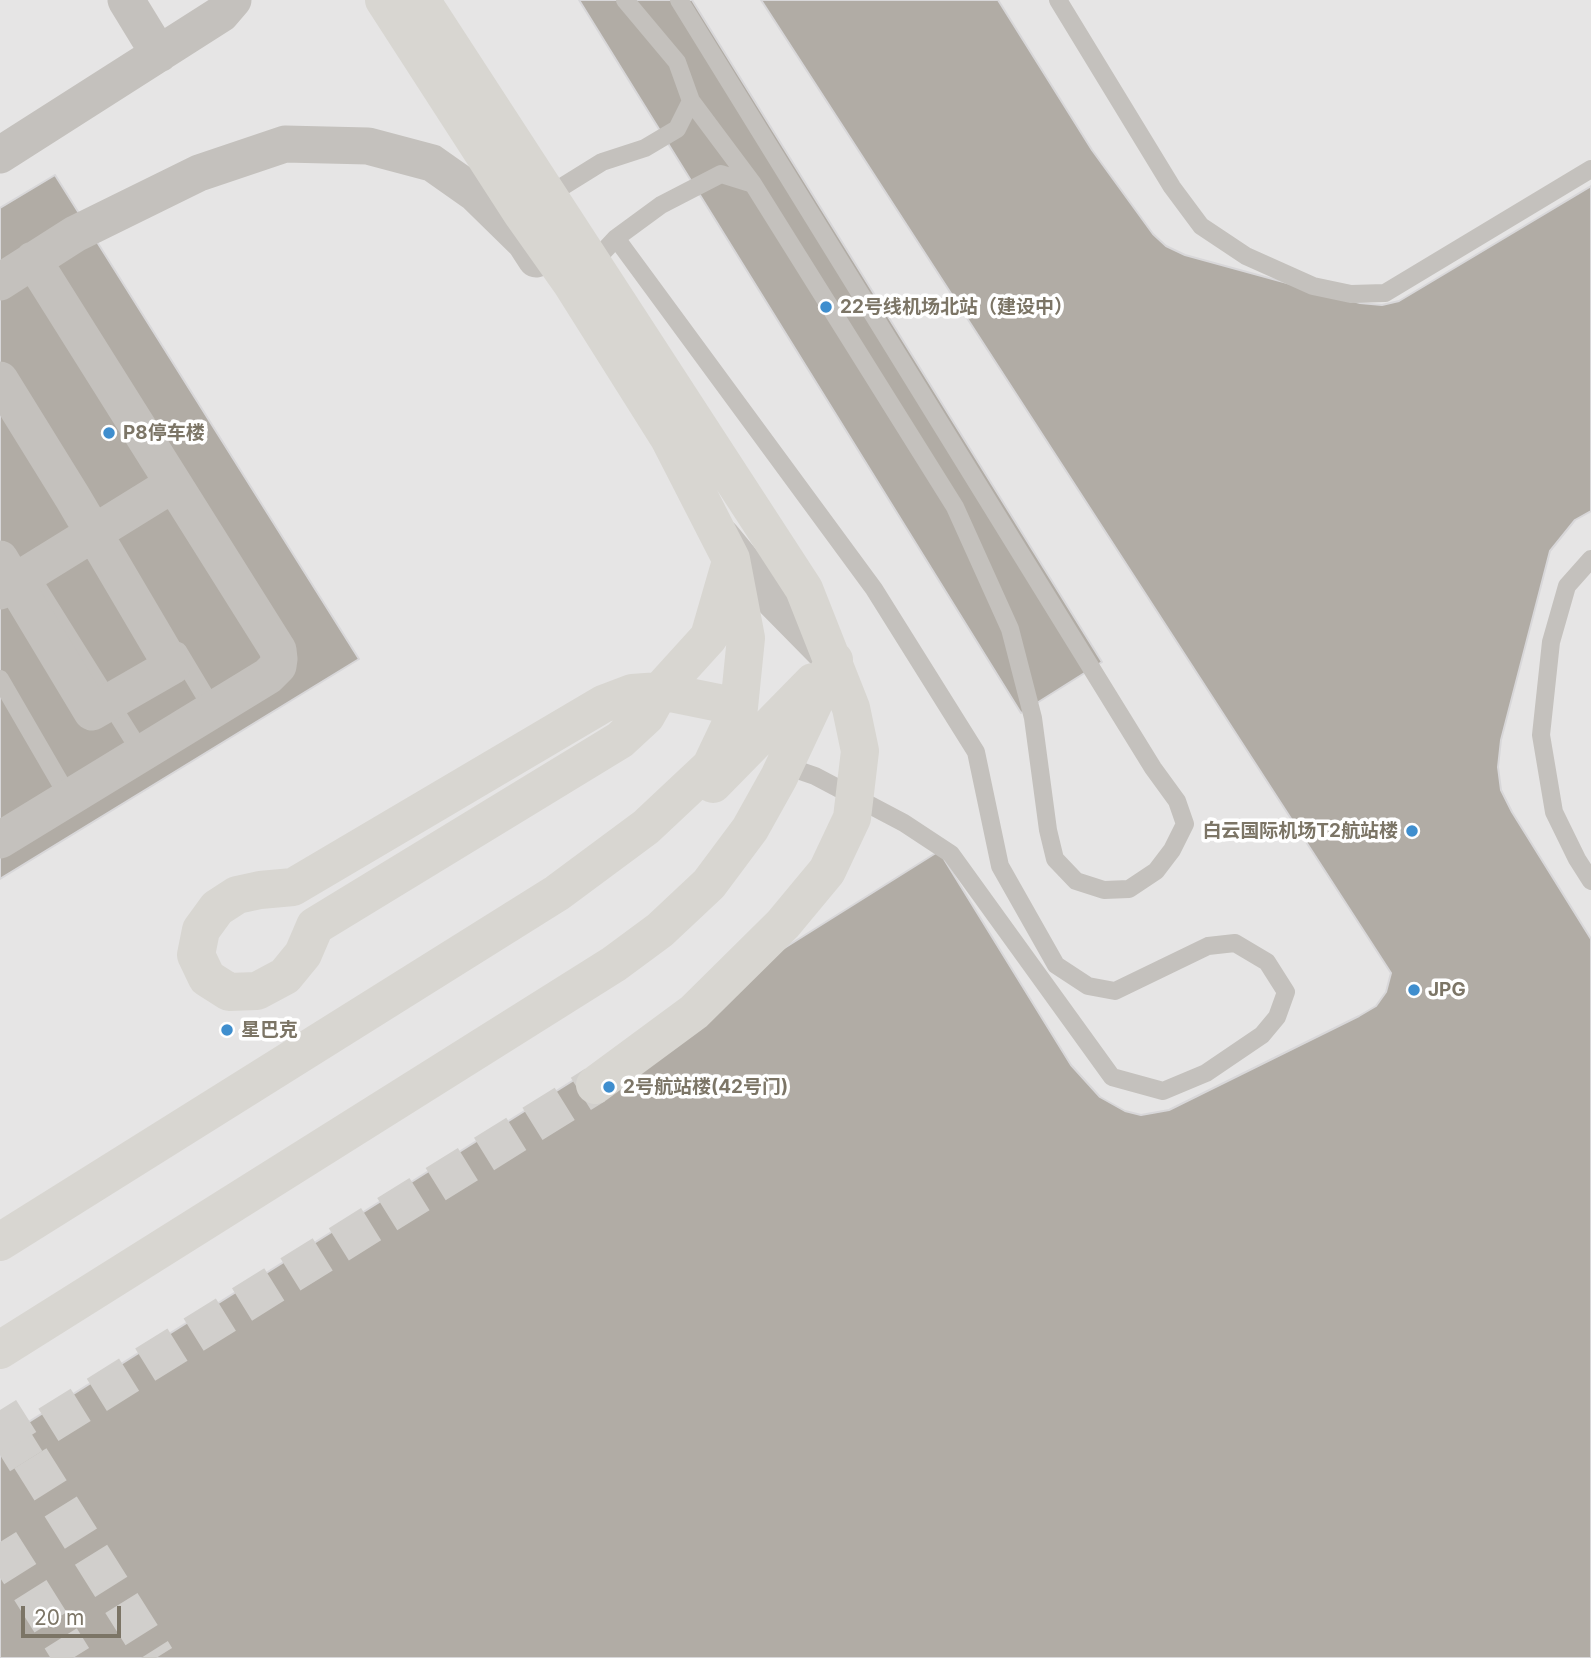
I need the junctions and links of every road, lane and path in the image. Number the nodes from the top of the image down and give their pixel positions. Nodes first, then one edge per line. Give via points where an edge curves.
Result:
1 (126, 0) edge
2 (233, 0) edge
3 (383, 0) edge
4 (421, 0) edge
5 (625, 0) edge
6 (679, 0) edge
7 (1058, 0) edge
8 (159, 54) junction
9 (691, 101) junction
10 (0, 155) edge
11 (1591, 169) edge
12 (753, 184) junction
13 (521, 212) junction
14 (616, 238) junction
15 (33, 260) junction
16 (0, 282) edge
17 (572, 284) junction
18 (0, 366) edge
19 (0, 380) edge
20 (173, 484) junction
21 (104, 526) junction
22 (732, 559) junction
23 (1591, 559) edge
24 (10, 574) edge
25 (834, 660) junction
26 (0, 679) edge
27 (660, 691) junction
28 (738, 707) junction
29 (214, 711) junction
30 (142, 754) junction
31 (711, 766) junction
32 (69, 798) junction
33 (0, 840) edge
34 (1591, 881) edge
35 (595, 1084) tunnel mouth
36 (0, 1242) edge
37 (0, 1262) edge
38 (0, 1350) edge

1 - 8 street
2 - 8 street via 221,14
3 - 13 main road
4 - 25 main road via 804,589
5 - 9 lane via 677,62
6 - 12 lane via 1177,801 1185,824 1172,850 1156,871 1129,889 1104,890 1076,881 1055,859 1033,718 1010,629 955,507
7 - 11 lane via 1172,187 1202,226 1246,256 1313,286 1351,294 1385,293
8 - 10 street
9 - 12 lane
9 - 13 lane via 677,129 645,148 602,162
12 - 14 lane via 721,174 661,205
13 - 17 main road
14 - 17 lane
14 - 31 lane via 874,589 976,752 1000,866 1056,965 1088,986 1115,991 1208,946 1234,943 1267,962 1286,992 1277,1017 1262,1035 1206,1073 1163,1091 1112,1077 951,854 904,823 804,773 762,758
15 - 16 street
15 - 20 street
15 - 25 street via 75,234 199,173 285,144 368,146 432,163 476,194 525,242 726,543 772,598
17 - 22 main road via 669,438
18 - 21 lane
19 - 24 street via 172,666 92,712
20 - 21 street
20 - 29 street via 278,650 278,666 268,676
21 - 24 street
21 - 29 lane
22 - 27 main road via 709,637
22 - 28 main road via 746,638
23 - 34 lane via 1567,586 1550,642 1541,735 1554,812
24 - 30 lane
25 - 35 main road via 860,751 852,818 827,871 783,924 694,1012
25 - 37 main road via 638,856 569,906
25 - 38 main road via 750,830 709,884 660,930 614,964
26 - 32 lane
27 - 27 main road via 632,693 603,704 293,887 237,895 216,908 201,930 196,955 207,978 229,992 257,991 285,976 303,954 315,926 620,740 646,716
27 - 28 main road
28 - 31 main road
29 - 30 street
30 - 32 street
31 - 36 main road via 646,827 557,893
32 - 33 street

